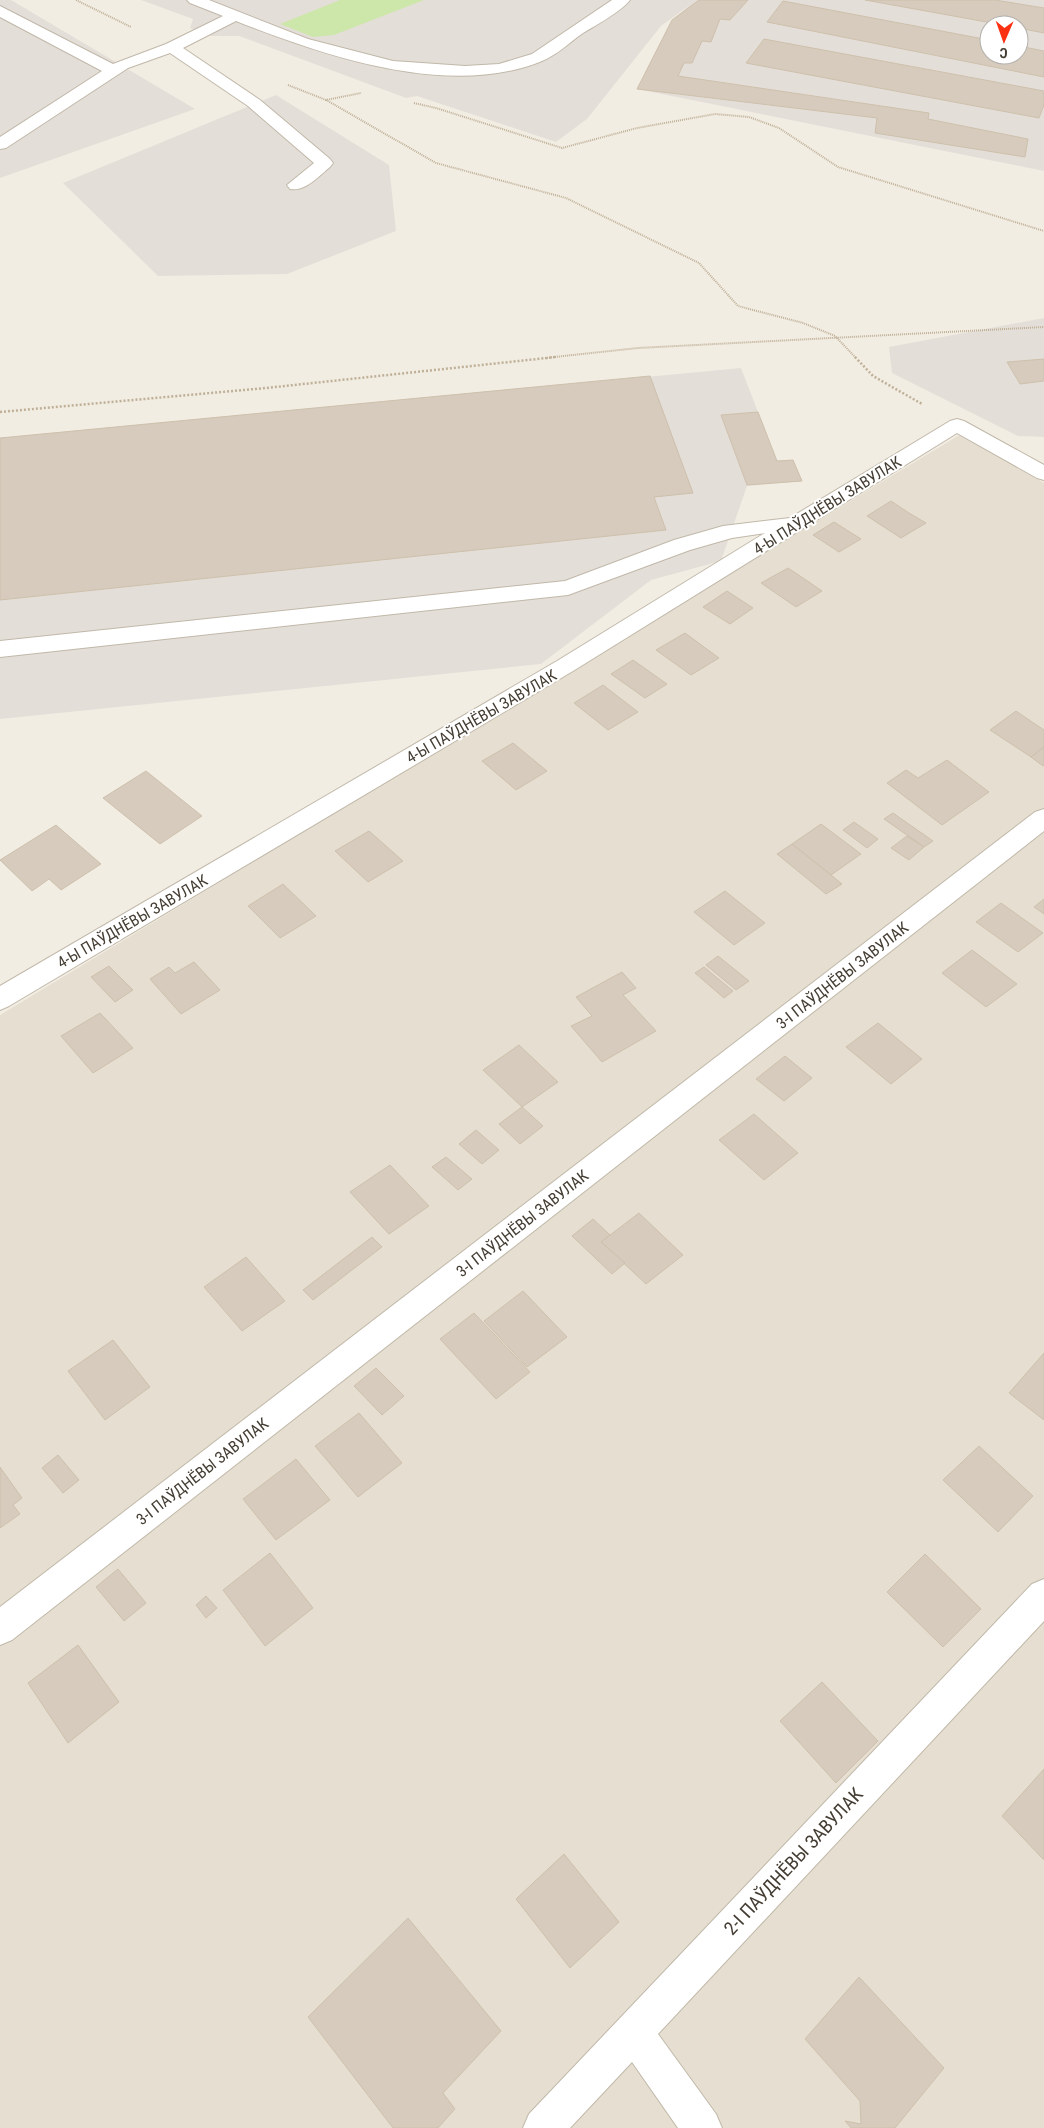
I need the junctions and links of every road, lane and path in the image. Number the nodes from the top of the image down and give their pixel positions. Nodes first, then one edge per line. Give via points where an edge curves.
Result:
1 (76, 0) edge
2 (195, 0) edge
3 (622, 0) edge
4 (0, 11) edge
5 (236, 16) junction
6 (172, 46) junction
7 (114, 70) junction
8 (223, 82) junction
9 (364, 92) dead end
10 (326, 100) junction
11 (409, 102) dead end
12 (0, 144) edge
13 (296, 185) dead end
14 (1044, 230) edge
15 (1044, 327) edge
16 (835, 336) junction
17 (0, 412) edge
18 (957, 425) junction
19 (1044, 474) edge
20 (797, 523) junction
21 (0, 649) edge
22 (1044, 818) edge
23 (0, 999) edge
24 (1044, 1596) edge
25 (0, 1628) edge
26 (633, 2031) junction
27 (543, 2128) edge
28 (702, 2128) edge

1 - 6 path
2 - 5 street
3 - 5 street via 538,57 500,69 465,71 393,66 302,42
4 - 7 street
5 - 6 street
6 - 7 street
6 - 8 street
7 - 12 street
8 - 10 path via 274,80
8 - 13 street via 254,103 324,163
9 - 10 path
10 - 16 path via 436,163 566,198 699,263 738,306 803,323
11 - 14 path via 562,148 638,128 715,114 749,116 779,128 838,167
15 - 16 path
16 - 17 path via 638,348 266,388
16 - 18 path via 873,376
18 - 19 street
18 - 20 street, 4-Ы ПАЎДНЁВЫ ЗАВУЛАК
20 - 21 street via 731,531 690,542 568,588
20 - 23 street, 4-Ы ПАЎДНЁВЫ ЗАВУЛАК via 565,666
22 - 25 street, 3-І ПАЎДНЁВЫ ЗАВУЛАК
24 - 26 street, 2-І ПАЎДНЁВЫ ЗАВУЛАК
26 - 27 street, 2-І ПАЎДНЁВЫ ЗАВУЛАК
26 - 28 street

